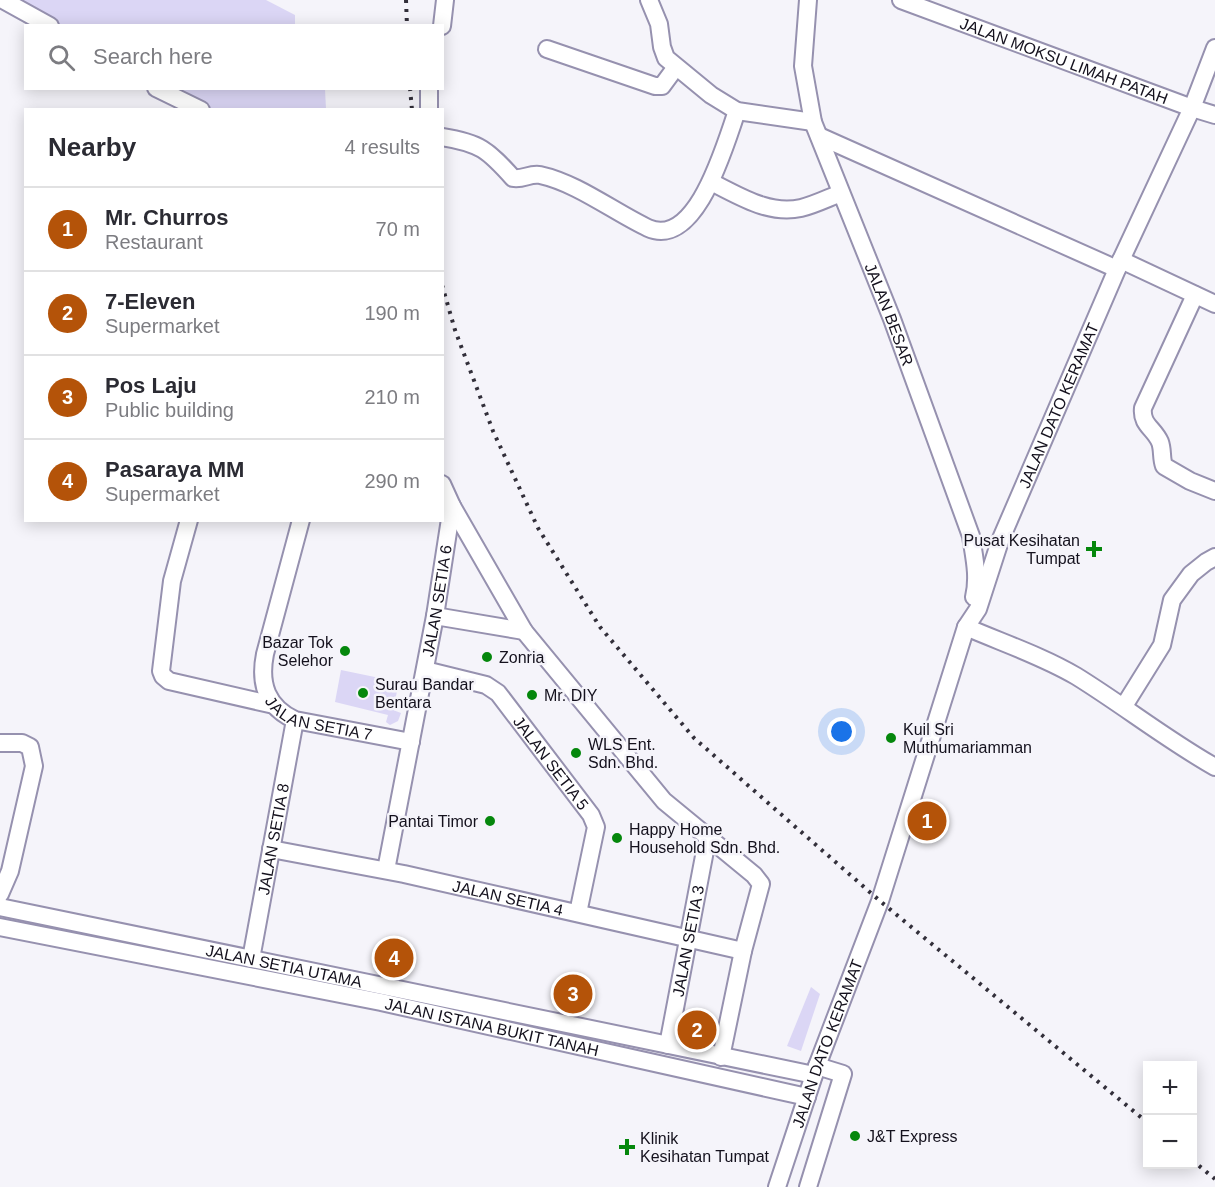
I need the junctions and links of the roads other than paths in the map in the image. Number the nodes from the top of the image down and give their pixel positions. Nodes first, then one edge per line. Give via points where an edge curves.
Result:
1 (3, 0) edge
2 (445, 0) edge
3 (649, 0) edge
4 (808, 0) edge
5 (901, 0) edge
6 (46, 24) edge
7 (442, 24) edge
8 (1215, 48) edge
9 (547, 49) dead end
10 (676, 67) junction
11 (160, 90) edge
12 (429, 90) edge
13 (197, 108) edge
14 (429, 108) edge
15 (1192, 108) junction
16 (736, 111) junction
17 (1215, 115) edge
18 (816, 129) junction
19 (444, 137) edge
20 (711, 182) junction
21 (841, 194) junction
22 (1119, 265) junction
23 (1195, 295) junction
24 (1215, 304) edge
25 (444, 488) edge
26 (1215, 491) edge
27 (452, 506) junction
28 (188, 522) edge
29 (300, 522) edge
30 (971, 536) junction
31 (1000, 541) junction
32 (1215, 557) edge
33 (435, 616) junction
34 (966, 627) junction
35 (524, 631) junction
36 (425, 670) junction
37 (274, 705) junction
38 (1124, 706) junction
39 (295, 720) junction
40 (0, 742) edge
41 (411, 742) junction
42 (1215, 767) edge
43 (708, 836) junction
44 (271, 849) junction
45 (386, 870) junction
46 (0, 894) edge
47 (0, 907) edge
48 (578, 914) junction
49 (0, 927) edge
50 (688, 938) junction
51 (743, 951) junction
52 (251, 958) junction
53 (668, 1045) junction
54 (721, 1057) junction
55 (816, 1071) junction
56 (807, 1097) junction
57 (777, 1187) edge
58 (808, 1187) edge

1 - 6 street
2 - 7 street
3 - 10 street via 659,24 663,53
4 - 18 street, JALAN BESAR via 804,66
5 - 15 street, JALAN MOKSU LIMAH PATAH
8 - 15 street
9 - 10 street via 655,86 662,86
10 - 16 street
11 - 13 street
12 - 14 street
15 - 17 street, JALAN MOKSU LIMAH PATAH
15 - 22 street, JALAN DATO KERAMAT
16 - 18 street
16 - 20 street
18 - 21 street, JALAN BESAR
18 - 22 street
19 - 20 street via 480,146 513,178 530,174 546,177 659,231 684,219
20 - 21 street via 775,209 802,208
21 - 30 street, JALAN BESAR via 892,319
22 - 23 street
22 - 31 street, JALAN DATO KERAMAT
23 - 24 street
23 - 26 street via 1142,416 1160,442 1164,466
25 - 27 street
27 - 33 street, JALAN SETIA 6
27 - 35 street
28 - 37 street via 172,581 163,676 169,681
29 - 37 street, JALAN SETIA 7 via 263,662 266,692
30 - 31 street via 988,547
30 - 34 street, JALAN BESAR via 976,585
31 - 34 street, JALAN DATO KERAMAT via 978,609
32 - 38 street via 1191,574 1172,600 1162,645
33 - 35 street
33 - 36 street, JALAN SETIA 6
34 - 38 street via 1062,668
34 - 55 street, JALAN DATO KERAMAT via 880,901
35 - 43 street via 664,801
36 - 41 street, JALAN SETIA 6
36 - 48 street, JALAN SETIA 5 via 486,685 498,693 591,814 596,827
37 - 39 street, JALAN SETIA 7
38 - 42 street
39 - 41 street, JALAN SETIA 7
39 - 44 street, JALAN SETIA 8
40 - 46 street via 30,747 34,766
41 - 45 street, JALAN SETIA 6
43 - 50 street, JALAN SETIA 3
43 - 51 street via 761,884
44 - 45 street, JALAN SETIA 4
44 - 52 street, JALAN SETIA 8
45 - 48 street, JALAN SETIA 4
47 - 52 street, JALAN SETIA UTAMA
48 - 50 street, JALAN SETIA 4
49 - 56 street, JALAN ISTANA BUKIT TANAH via 381,1002
50 - 51 street, JALAN SETIA 4
50 - 53 street, JALAN SETIA 3
51 - 54 street
52 - 53 street, JALAN SETIA UTAMA
53 - 54 street, JALAN SETIA UTAMA
54 - 55 street, JALAN SETIA UTAMA
55 - 56 street, JALAN DATO KERAMAT
55 - 58 street, JALAN SETIA UTAMA via 843,1074
56 - 57 street, JALAN DATO KERAMAT

